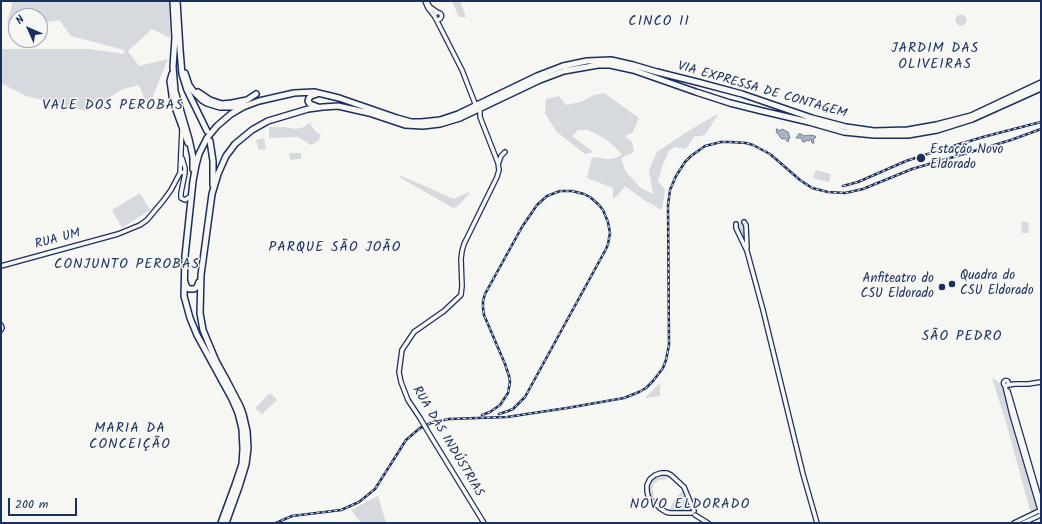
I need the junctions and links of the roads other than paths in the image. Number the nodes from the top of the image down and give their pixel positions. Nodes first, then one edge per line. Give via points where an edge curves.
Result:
1 (173, 1) edge
2 (177, 1) edge
3 (425, 1) edge
4 (438, 12) junction
5 (435, 18) junction
6 (441, 18) junction
7 (442, 29) junction
8 (180, 50) junction
9 (174, 67) junction
10 (186, 74) junction
11 (697, 82) junction
12 (1041, 83) edge
13 (1041, 88) edge
14 (696, 92) junction
15 (256, 94) dead end
16 (322, 94) junction
17 (759, 100) junction
18 (251, 103) junction
19 (323, 107) junction
20 (477, 108) junction
21 (754, 110) junction
22 (207, 131) dead end
23 (210, 141) dead end
24 (184, 142) junction
25 (505, 152) dead end
26 (181, 157) junction
27 (192, 157) junction
28 (498, 163) junction
29 (180, 173) junction
30 (185, 173) junction
31 (193, 181) junction
32 (212, 194) junction
33 (191, 196) junction
34 (744, 222) dead end
35 (736, 224) dead end
36 (747, 251) junction
37 (1, 265) edge
38 (201, 275) junction
39 (184, 279) junction
40 (1, 325) edge
41 (1, 330) edge
42 (1041, 382) edge
43 (1007, 384) junction
44 (1041, 504) edge
45 (1041, 512) edge
46 (696, 514) junction
47 (221, 523) edge
48 (226, 523) edge
49 (484, 523) edge
50 (708, 523) edge
51 (817, 523) edge
52 (1014, 523) edge
53 (1023, 523) edge

1 - 9 highway
2 - 8 highway
3 - 4 street
3 - 5 street
4 - 5 street
4 - 6 street
5 - 6 street
5 - 7 street
6 - 7 street
7 - 20 street
8 - 10 highway
8 - 22 highway via 186,86
9 - 24 highway via 170,81
9 - 27 highway via 175,90 190,139
10 - 15 highway via 199,93 222,104 247,100
10 - 18 highway, VIA EXPRESSA DE CONTAGEM via 194,92 207,103 226,108
11 - 14 highway via 693,87
11 - 17 highway, VIA EXPRESSA DE CONTAGEM
11 - 20 highway, VIA EXPRESSA DE CONTAGEM via 611,60 587,61 563,66 537,76
12 - 17 highway, VIA EXPRESSA DE CONTAGEM via 971,116 908,130 874,131 846,127
13 - 21 highway, VIA EXPRESSA DE CONTAGEM via 972,119 908,135 874,136 844,132
14 - 20 highway, VIA EXPRESSA DE CONTAGEM via 632,70 598,65 564,71
14 - 21 highway, VIA EXPRESSA DE CONTAGEM
16 - 18 highway, VIA EXPRESSA DE CONTAGEM via 294,93
16 - 19 highway via 315,94 308,101 314,106
16 - 20 highway, VIA EXPRESSA DE CONTAGEM via 411,122 440,120
17 - 21 highway via 762,103 761,107
18 - 31 highway via 224,119 207,138 199,154
19 - 20 highway, VIA EXPRESSA DE CONTAGEM via 350,108 405,125 423,126 460,118
19 - 32 highway, VIA EXPRESSA DE CONTAGEM via 268,121 252,130 235,144 226,156
20 - 28 street
23 - 32 highway via 213,161
24 - 26 street, RUA UM
24 - 27 highway
25 - 28 street via 500,156
26 - 29 street, RUA UM
26 - 30 street
27 - 31 highway
28 - 49 street, RUA DAS INDÚSTRIAS, bridge via 498,177 462,251 461,295 444,311 414,332 402,350 399,372 408,400
29 - 30 street
29 - 37 street, RUA UM via 163,201 147,220 135,228
30 - 33 street via 181,197 185,200
31 - 33 highway
32 - 38 highway
33 - 39 highway
34 - 36 street
35 - 36 street
36 - 51 street
38 - 39 highway via 199,284 194,289 186,286
38 - 48 highway via 200,313 203,330 243,414 247,431 246,464
39 - 47 highway via 184,296 190,318 232,400 242,429 242,464
40 - 41 street
42 - 43 street
43 - 44 street
43 - 45 street via 1018,436
45 - 52 street
45 - 53 street
46 - 46 street via 684,487 671,475 661,473 650,479 647,485 648,496 661,509 670,513
46 - 50 street

